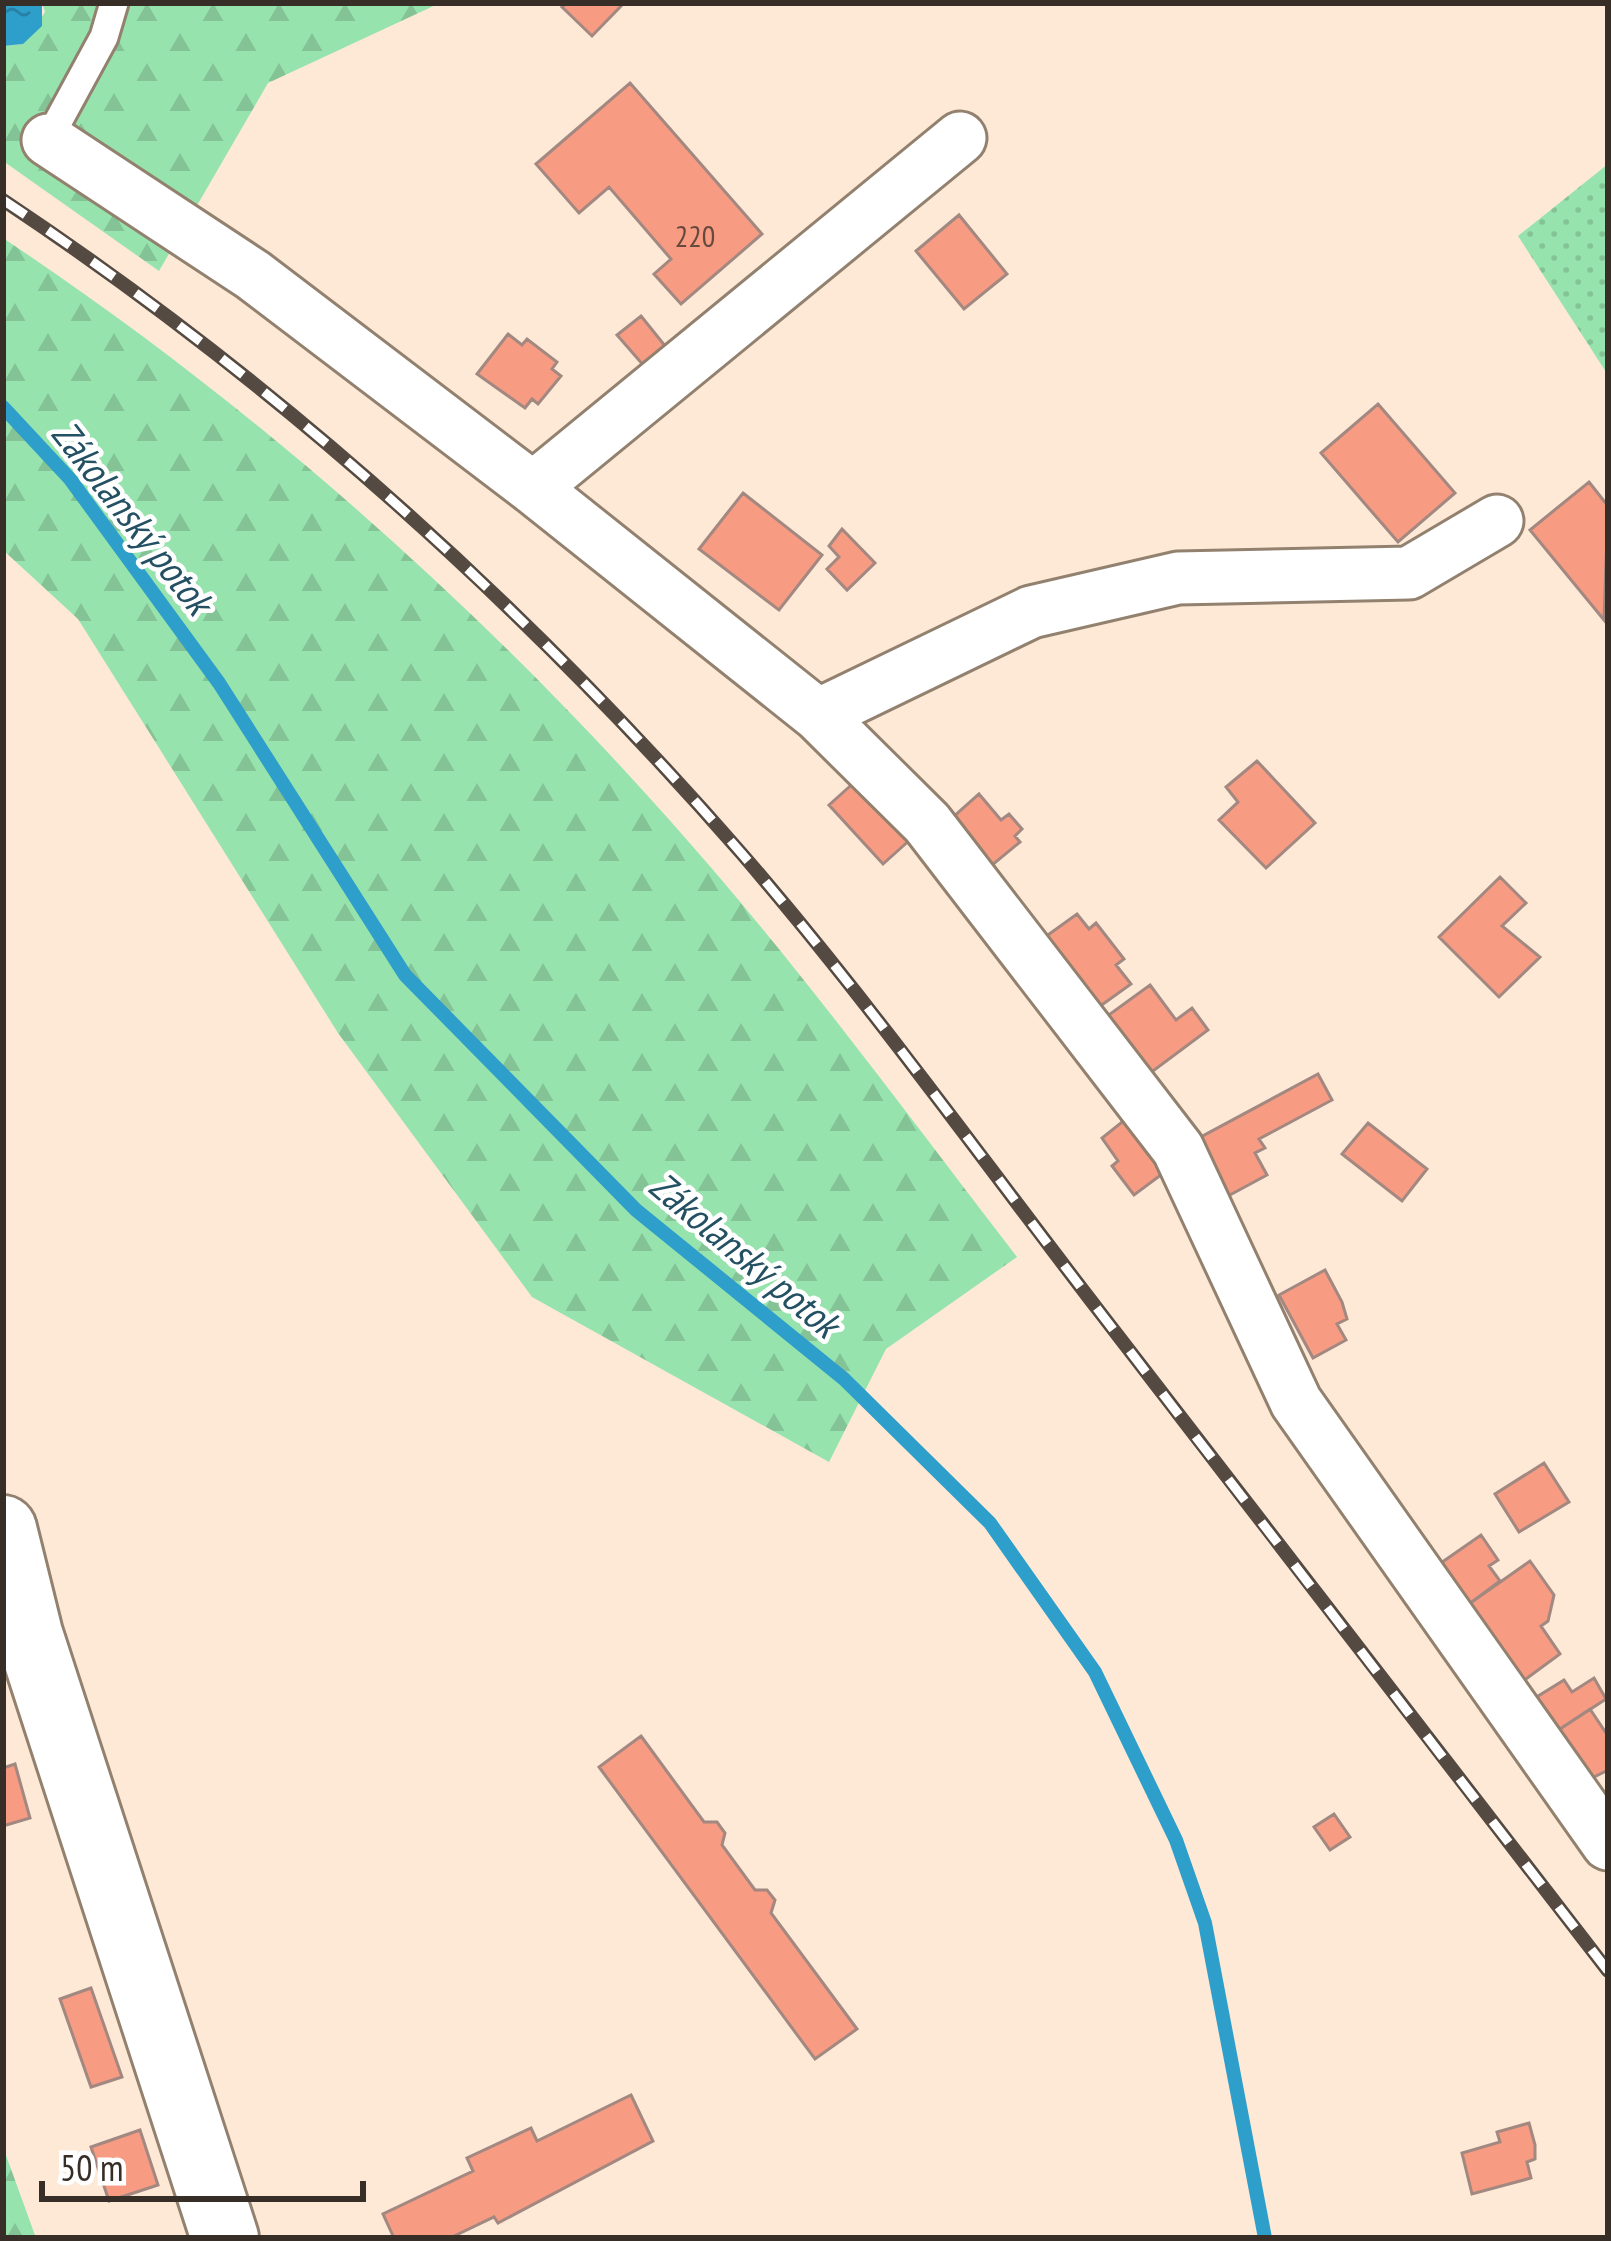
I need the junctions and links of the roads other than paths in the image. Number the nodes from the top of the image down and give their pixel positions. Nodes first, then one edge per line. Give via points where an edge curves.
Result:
1 (114, 3) edge
2 (960, 138) dead end
3 (48, 140) joint
4 (532, 488) junction
5 (1497, 521) dead end
6 (818, 716) junction
7 (3, 1529) edge
8 (1608, 1844) edge
9 (225, 2238) edge

1 - 3 lane via 104,38
2 - 4 street
3 - 4 street via 253,275
4 - 6 street
5 - 6 street via 1409,573 1178,578 1031,612
6 - 8 street via 927,824 1178,1149 1296,1402
7 - 9 main road via 29,1634

